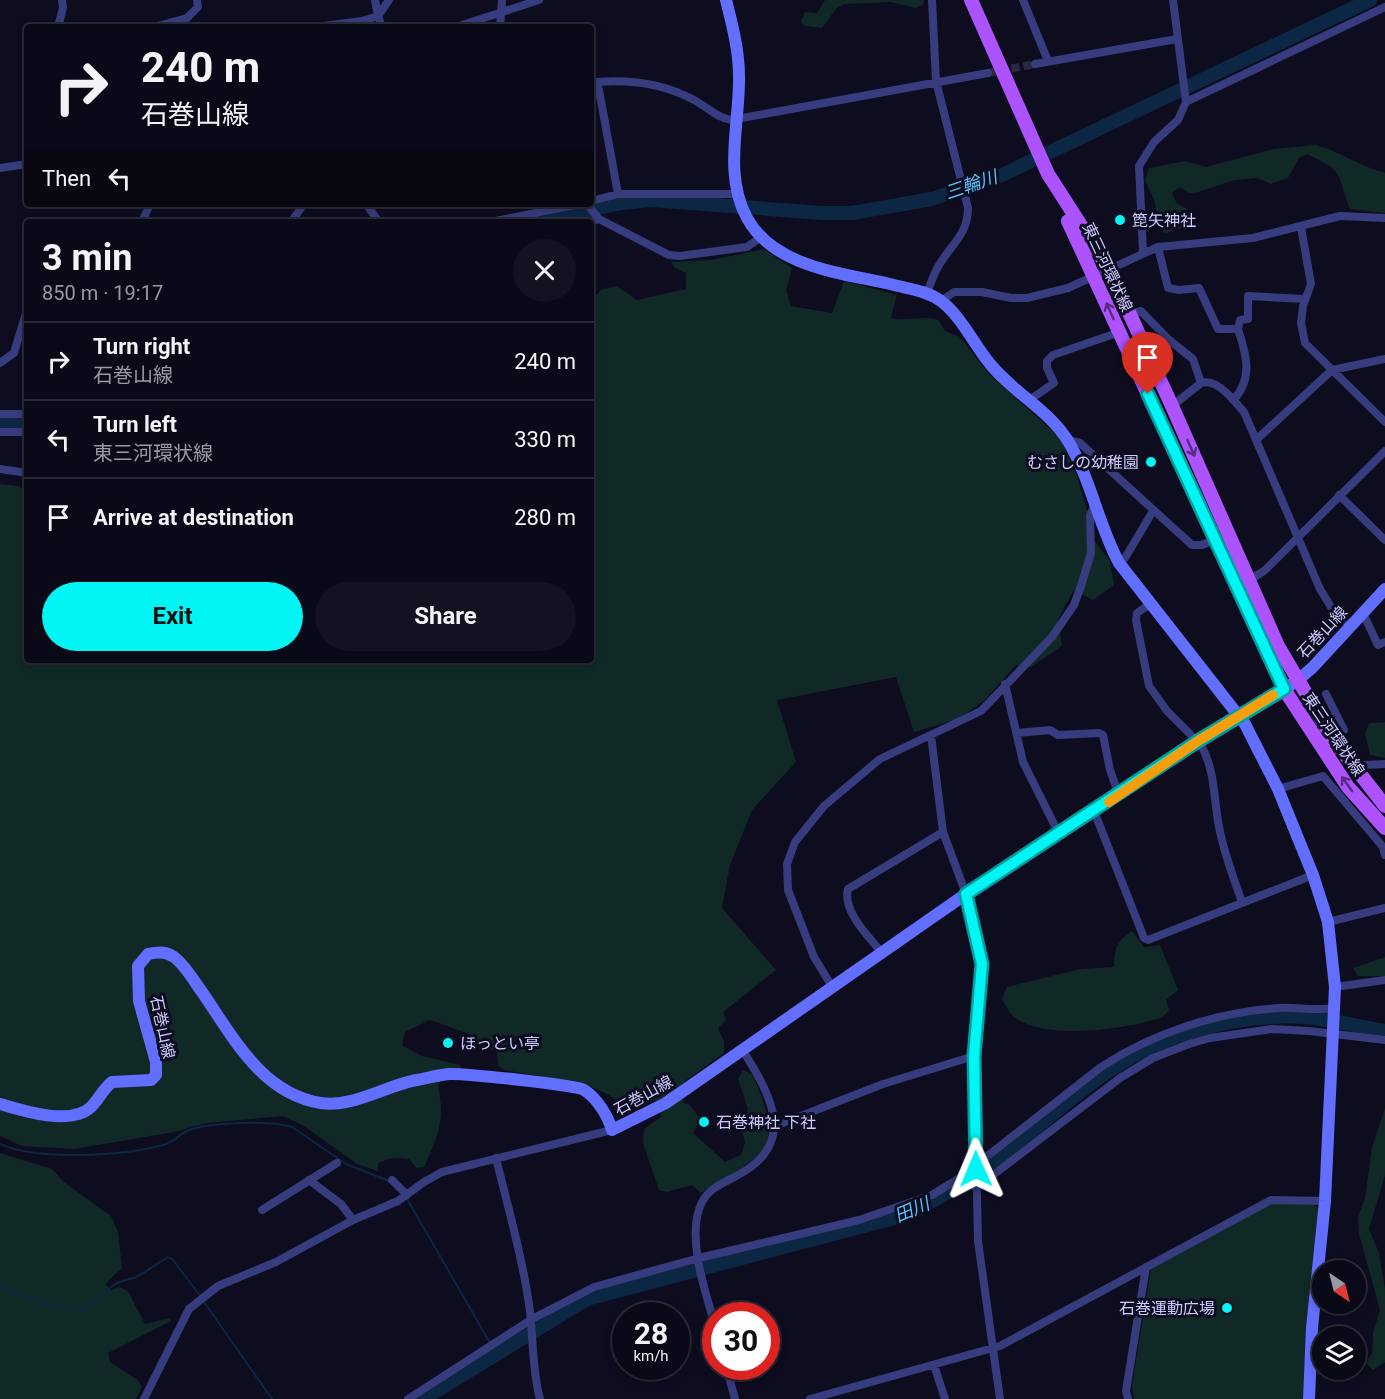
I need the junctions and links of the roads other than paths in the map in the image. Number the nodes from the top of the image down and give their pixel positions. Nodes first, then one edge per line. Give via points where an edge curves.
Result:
1 (62, 0) edge
2 (375, 0) edge
3 (389, 0) edge
4 (502, 0) edge
5 (539, 0) edge
6 (726, 0) edge
7 (932, 0) edge
8 (971, 0) edge
9 (982, 0) edge
10 (1023, 0) edge
11 (1173, 0) edge
12 (201, 1) edge
13 (1385, 7) edge
14 (500, 12) junction
15 (378, 16) junction
16 (59, 24) edge
17 (165, 24) edge
18 (339, 24) edge
19 (381, 24) edge
20 (465, 24) edge
21 (500, 24) edge
22 (1177, 39) junction
23 (1048, 61) junction
24 (1000, 63) junction
25 (1035, 64) tunnel mouth
26 (988, 73) tunnel mouth
27 (936, 81) junction
28 (594, 82) edge
29 (1186, 100) junction
30 (737, 120) junction
31 (24, 164) edge
32 (0, 168) edge
33 (1057, 192) junction
34 (618, 194) junction
35 (737, 196) junction
36 (594, 200) edge
37 (564, 207) edge
38 (1385, 218) edge
39 (506, 219) edge
40 (596, 219) edge
41 (1301, 226) junction
42 (761, 237) junction
43 (1158, 247) junction
44 (1143, 252) junction
45 (1108, 269) junction
46 (1095, 277) junction
47 (927, 293) junction
48 (1304, 299) junction
49 (941, 301) junction
50 (1129, 314) junction
51 (24, 320) edge
52 (1239, 328) junction
53 (1120, 332) junction
54 (1385, 358) edge
55 (0, 363) edge
56 (1332, 370) junction
57 (1201, 383) junction
58 (1233, 400) junction
59 (1028, 401) junction
60 (1173, 406) junction
61 (0, 414) edge
62 (24, 414) edge
63 (1385, 422) edge
64 (0, 432) edge
65 (24, 432) edge
66 (1068, 440) junction
67 (1256, 440) junction
68 (1385, 451) edge
69 (0, 469) edge
70 (24, 473) edge
71 (1339, 495) junction
72 (1094, 506) junction
73 (1153, 511) junction
74 (1297, 536) junction
75 (1214, 540) junction
76 (1385, 540) edge
77 (1119, 562) junction
78 (1249, 580) junction
79 (1385, 589) edge
80 (1150, 604) junction
81 (1363, 613) junction
82 (1350, 626) junction
83 (1385, 642) edge
84 (1297, 681) junction
85 (1005, 684) junction
86 (1284, 689) junction
87 (1326, 694) dead end
88 (1239, 715) junction
89 (1017, 733) junction
90 (932, 735) junction
91 (1333, 739) junction
92 (1198, 741) junction
93 (1385, 764) edge
94 (1355, 770) junction
95 (1278, 789) junction
96 (1119, 795) junction
97 (1385, 806) edge
98 (1094, 812) junction
99 (1385, 828) edge
100 (943, 832) junction
101 (1059, 834) junction
102 (1385, 855) edge
103 (1313, 875) junction
104 (966, 894) junction
105 (1242, 902) junction
106 (1385, 908) edge
107 (1328, 922) junction
108 (882, 953) junction
109 (1385, 980) edge
110 (1335, 987) junction
111 (833, 988) junction
112 (1334, 1011) junction
113 (1333, 1031) junction
114 (1385, 1040) edge
115 (743, 1051) junction
116 (974, 1056) junction
117 (0, 1104) edge
118 (775, 1126) junction
119 (612, 1130) junction
120 (496, 1158) junction
121 (337, 1163) dead end
122 (976, 1166) junction
123 (309, 1180) junction
124 (392, 1180) dead end
125 (976, 1186) junction
126 (408, 1195) junction
127 (1325, 1201) junction
128 (262, 1210) dead end
129 (353, 1220) junction
130 (699, 1260) junction
131 (1146, 1267) junction
132 (709, 1302) edge
133 (532, 1322) junction
134 (992, 1348) junction
135 (934, 1365) junction
136 (730, 1380) edge
137 (144, 1399) edge
138 (408, 1399) edge
139 (540, 1399) edge
140 (735, 1399) edge
141 (810, 1399) edge
142 (945, 1399) edge
143 (1000, 1399) edge
144 (1128, 1399) edge
145 (1309, 1399) edge

1 - 16 street
2 - 15 street
3 - 15 street
4 - 14 street
5 - 14 street
6 - 30 main road via 738,58
7 - 27 street
8 - 24 main road, 東三河環状線
9 - 24 main road, 東三河環状線
10 - 23 street
11 - 22 street
12 - 17 street via 187,18
13 - 29 street
14 - 20 street
14 - 21 street
15 - 18 street
15 - 19 street
22 - 23 street
22 - 29 street
23 - 25 street
24 - 33 main road, 東三河環状線
26 - 27 street
27 - 30 street
27 - 47 street via 968,219
28 - 30 street via 650,83 708,107 725,119
28 - 34 street
29 - 44 street via 1178,120 1154,142 1139,166
30 - 35 main road via 733,170
31 - 32 street
33 - 45 main road, 東三河環状線
33 - 46 main road, 東三河環状線
34 - 35 street
34 - 36 street
35 - 42 main road
37 - 39 street
38 - 41 street via 1340,216
40 - 42 street via 669,255 747,247
41 - 43 street via 1253,238
41 - 48 street via 1311,284
42 - 47 main road via 788,256 812,265
43 - 44 street
43 - 52 street via 1168,288 1199,288 1218,329
44 - 45 street
45 - 46 street
45 - 50 main road, 東三河環状線
46 - 49 street via 1027,298 965,291 946,295
53 -> 46 main road, 東三河環状線
47 - 49 main road
48 - 52 street via 1248,297 1248,319 1240,320
48 - 56 street via 1301,322 1305,343
49 - 59 main road via 990,365
50 - 57 street via 1141,311 1193,359
50 - 60 main road, 東三河環状線
51 - 55 street via 14,353
52 - 58 street via 1248,367
53 - 59 street via 1053,355 1047,368 1054,383
53 - 75 main road, 東三河環状線
54 - 56 street
56 - 63 street
56 - 67 street
57 - 58 street via 1213,383
57 - 60 street
58 - 67 street via 1244,412
59 - 66 main road
60 -> 78 main road, 東三河環状線
61 - 62 street
64 - 65 street
66 - 72 main road
66 - 73 street via 1080,443
67 - 74 street
68 - 71 street
69 - 70 street
71 - 74 street
71 - 76 street
72 - 77 main road
72 - 85 street via 1090,515 1091,553 1074,605 1052,637
73 - 75 street via 1192,545
73 - 77 street
74 - 78 street via 1264,571
74 - 82 street via 1320,590
75 - 86 main road, 東三河環状線
77 - 80 main road
78 - 84 main road, 東三河環状線
79 - 81 main road, 石巻山線
80 - 88 main road
80 - 92 street via 1137,613 1136,620 1145,676 1157,699
81 - 82 main road, 石巻山線
81 - 83 street via 1378,645
82 - 84 main road, 石巻山線
84 - 86 main road, 石巻山線
84 - 91 main road, 東三河環状線
85 - 89 street
85 - 90 street via 981,711
86 - 88 main road, 石巻山線
99 -> 86 main road, 東三河環状線 via 1348,787
87 - 91 street via 1344,730
88 - 92 main road, 石巻山線
88 - 95 main road
89 - 96 street via 1050,730 1058,735 1103,735
89 - 101 street via 1023,762
90 - 100 street
90 - 111 street via 880,759 836,794 806,827 789,855 788,890 814,957
91 - 94 main road, 東三河環状線
92 - 96 main road, 石巻山線
92 - 105 street via 1215,782 1220,833
93 - 94 street via 1364,765
94 - 97 main road, 東三河環状線
95 - 102 street via 1323,776 1383,847
95 - 103 main road
96 - 98 main road, 石巻山線
98 - 101 main road, 石巻山線
98 - 105 street via 1144,938 1148,940
100 - 104 street
100 - 108 street via 848,889 852,913
101 - 104 main road, 石巻山線
103 - 105 street
103 - 107 main road
104 - 108 main road, 石巻山線
104 - 116 street via 982,964
106 - 107 street
107 - 110 main road
108 - 111 main road, 石巻山線
109 - 110 street
110 - 112 main road
111 - 115 main road, 石巻山線
112 - 113 main road
112 - 122 street via 1277,1008 1240,1013 1182,1028 1132,1048 1101,1067
113 - 114 street
113 - 125 street via 1251,1031 1199,1041 1154,1058 1094,1096
113 - 127 main road
115 - 118 street via 771,1104
115 - 119 main road, 石巻山線 via 647,1115
116 - 118 street via 883,1084
116 - 122 street
117 - 119 main road, 石巻山線 via 34,1113 80,1114 112,1082 151,1080 156,1074 156,1062 139,1000 138,966 148,954 161,952 175,958 196,983 258,1070 293,1095 322,1103 451,1074 504,1079 584,1089 603,1110
118 - 130 street via 769,1148 757,1162 717,1186 702,1203 698,1215
119 - 120 street
120 - 126 street via 442,1172
120 - 133 street
121 - 123 street
122 - 125 street
122 - 130 street via 916,1203
123 - 128 street
123 - 129 street via 341,1204
124 - 126 street
125 - 134 street via 980,1263
126 - 129 street
127 - 131 street via 1271,1200
127 - 145 main road
129 - 137 street via 276,1262 218,1286 189,1309
130 - 132 street
130 - 133 street via 594,1287
131 - 134 street
131 - 144 street via 1126,1391
133 - 138 street
133 - 139 street
134 - 135 street
134 - 143 street
135 - 141 street
135 - 142 street
136 - 140 street

